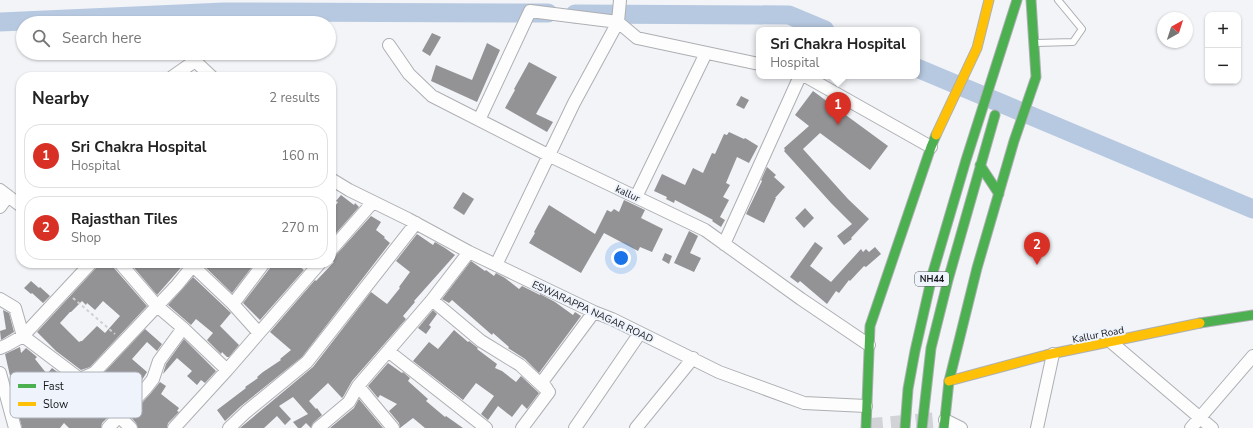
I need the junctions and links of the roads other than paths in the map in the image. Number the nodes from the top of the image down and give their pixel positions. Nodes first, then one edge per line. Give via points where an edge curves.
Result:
1 (620, 0) edge
2 (989, 0) edge
3 (1017, 0) edge
4 (1030, 0) edge
5 (1058, 0) edge
6 (1024, 21) dead end
7 (618, 22) junction
8 (1034, 43) junction
9 (389, 45) dead end
10 (706, 53) junction
11 (756, 63) edge
12 (179, 72) edge
13 (207, 72) edge
14 (799, 79) edge
15 (810, 79) edge
16 (998, 107) dead end
17 (478, 120) junction
18 (931, 147) junction
19 (550, 156) junction
20 (980, 164) junction
21 (336, 182) edge
22 (4, 193) edge
23 (999, 194) junction
24 (636, 197) junction
25 (16, 202) edge
26 (373, 202) junction
27 (0, 207) edge
28 (416, 223) junction
29 (336, 244) edge
30 (724, 244) junction
31 (469, 252) junction
32 (496, 265) junction
33 (86, 268) edge
34 (124, 268) edge
35 (191, 268) edge
36 (197, 268) edge
37 (260, 268) edge
38 (316, 268) edge
39 (0, 299) edge
40 (432, 300) junction
41 (233, 304) junction
42 (157, 306) junction
43 (594, 312) junction
44 (1248, 315) edge
45 (1253, 325) edge
46 (183, 328) junction
47 (259, 333) junction
48 (640, 333) junction
49 (23, 336) junction
50 (1111, 342) junction
51 (869, 345) junction
52 (0, 348) edge
53 (388, 351) junction
54 (1053, 354) junction
55 (1253, 356) edge
56 (693, 358) junction
57 (227, 370) junction
58 (71, 372) edge
59 (94, 372) edge
60 (0, 373) edge
61 (949, 381) junction
62 (358, 386) junction
63 (549, 392) junction
64 (142, 393) edge
65 (866, 406) junction
66 (10, 407) edge
67 (1200, 417) junction
68 (13, 418) edge
69 (117, 418) edge
70 (121, 418) edge
71 (945, 424) edge
72 (16, 428) edge
73 (108, 428) edge
74 (131, 428) edge
75 (174, 428) edge
76 (228, 428) edge
77 (318, 428) edge
78 (393, 428) edge
79 (486, 428) edge
80 (522, 428) edge
81 (575, 428) edge
82 (636, 428) edge
83 (866, 428) edge
84 (905, 428) edge
85 (922, 428) edge
86 (961, 428) edge
87 (1038, 428) edge
88 (1191, 428) edge
89 (1212, 428) edge

1 - 7 street
2 - 18 main road via 977,48
3 - 84 main road, NH44 via 966,160 932,279 908,389
4 - 6 main road
4 - 8 main road
5 - 8 lane via 1082,29 1073,42
7 - 10 street via 637,38
7 - 17 street via 530,11
7 - 19 street via 574,103
8 - 23 main road via 1036,77
9 - 17 street, kallur via 409,74 432,96
10 - 11 street
10 - 24 street
12 - 13 street via 195,61
14 - 30 street
15 - 18 street
16 - 20 main road, NH44
17 - 19 street, kallur
18 - 51 main road via 870,326
19 - 24 street, kallur
19 - 32 street
20 - 23 main road
20 - 85 main road, NH44 via 931,348
21 - 26 street, ESWARAPPA NAGAR ROAD
22 - 25 street
22 - 27 street
23 - 61 main road
24 - 30 street, kallur via 705,230
26 - 28 street, ESWARAPPA NAGAR ROAD
26 - 29 street
28 - 31 street, ESWARAPPA NAGAR ROAD
28 - 76 street via 307,362
30 - 51 street, kallur
31 - 32 street, ESWARAPPA NAGAR ROAD
31 - 40 street
32 - 43 street, ESWARAPPA NAGAR ROAD
33 - 49 street
34 - 42 street
35 - 42 street
36 - 41 street
37 - 41 street
38 - 47 street
39 - 49 street via 15,308
40 - 53 street
40 - 63 street via 481,341 520,365
41 - 47 street
42 - 46 street
42 - 59 street
43 - 48 street, ESWARAPPA NAGAR ROAD
43 - 63 street via 542,382
44 - 45 street
44 - 50 main road, Kallur Road
46 - 57 street
46 - 64 street via 159,361 153,379
47 - 57 street
48 - 56 street, ESWARAPPA NAGAR ROAD
48 - 81 street
49 - 52 street
49 - 58 street
50 - 54 main road, Kallur Road
50 - 67 street
51 - 65 main road
53 - 62 street
53 - 79 street
54 - 61 main road, Kallur Road
54 - 87 street
55 - 67 street
56 - 65 street, ESWARAPPA NAGAR ROAD via 719,372 804,403
56 - 82 street
57 - 75 street
60 - 66 street
61 - 71 main road
62 - 77 street via 350,402
62 - 78 street
63 - 80 street
65 - 83 main road
67 - 88 street
67 - 89 street
68 - 72 street
69 - 73 street
70 - 74 street
71 - 86 street

